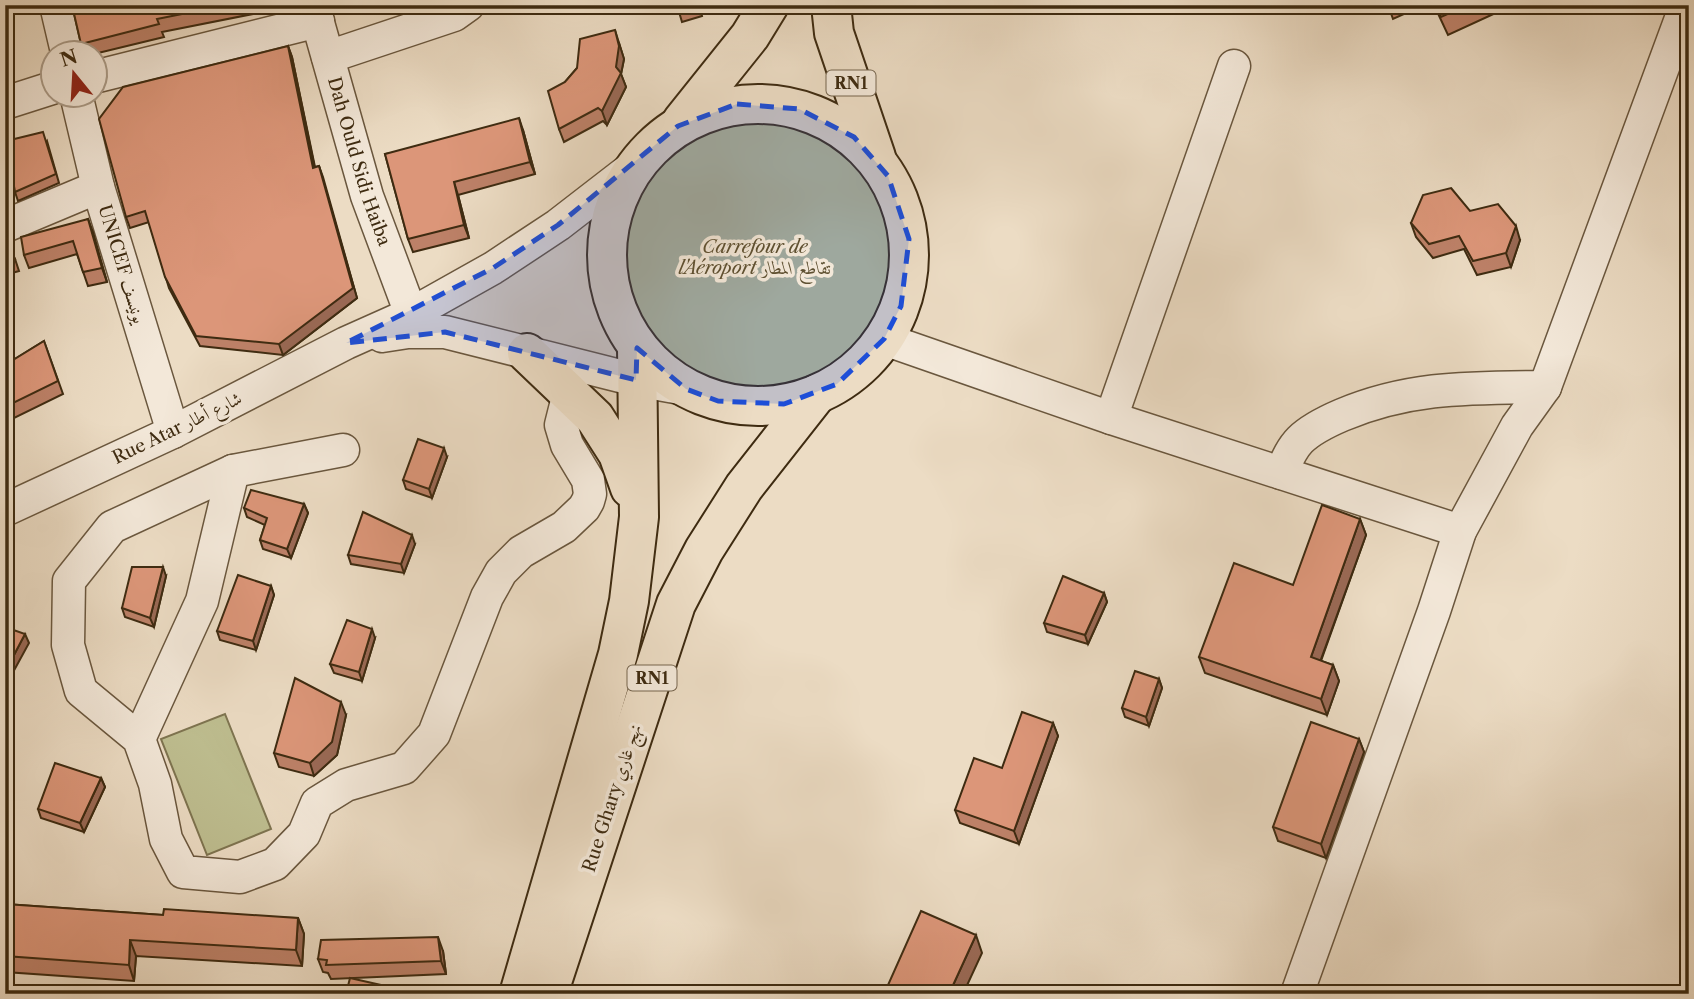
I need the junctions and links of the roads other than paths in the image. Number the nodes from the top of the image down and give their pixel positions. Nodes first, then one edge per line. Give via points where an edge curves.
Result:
1 (56, 5) edge
2 (468, 5) edge
3 (769, 5) edge
4 (831, 5) edge
5 (1686, 5) edge
6 (316, 13) edge
7 (64, 38) edge
8 (328, 57) junction
9 (1234, 66) dead end
10 (108, 73) edge
11 (38, 92) edge
12 (5, 103) edge
13 (79, 108) edge
14 (678, 126) junction
15 (876, 159) junction
16 (633, 167) junction
17 (98, 187) junction
18 (5, 226) edge
19 (411, 314) junction
20 (884, 339) junction
21 (346, 343) junction
22 (527, 353) junction
23 (636, 364) junction
24 (1545, 387) junction
25 (817, 394) junction
26 (573, 396) junction
27 (1111, 418) junction
28 (173, 432) junction
29 (343, 450) dead end
30 (233, 471) junction
31 (1281, 473) junction
32 (5, 510) edge
33 (639, 517) junction
34 (1460, 531) junction
35 (139, 739) junction
36 (519, 994) edge
37 (548, 994) edge
38 (1297, 994) edge

1 - 7 street
2 - 8 street via 454,15
3 - 14 highway
4 - 15 highway, RN1 via 834,33
5 - 24 street
6 - 8 street, Dah Ould Sidi Haiba
6 - 10 street
8 - 19 street, Dah Ould Sidi Haiba via 367,195
9 - 27 street
11 - 12 street
13 - 17 street, UNICEF يونيسف
14 - 15 highway via 706,112 768,103 828,120
14 - 16 highway
15 - 20 highway via 902,206 909,239 909,273 901,306
16 - 19 street, Rue Atar شارع أطار via 558,225
16 - 23 highway via 608,226 606,258 609,290
17 - 18 street
17 - 28 street, UNICEF يونيسف
19 - 21 street, Rue Atar شارع أطار
20 - 25 highway via 856,370
20 - 27 street
21 - 22 street, Rue Atar شارع أطار via 445,331
21 - 28 street, Rue Atar شارع أطار
22 - 23 street, Rue Atar شارع أطار
22 - 26 highway
23 - 25 highway via 718,401 784,404
23 - 33 highway, Rue Ghary نهج غاري / RN1
24 - 31 street via 1442,389 1363,406 1300,439
24 - 34 street via 1517,426
25 - 37 highway, Rue Ghary نهج غاري / RN1 via 744,487 677,604
26 - 33 highway via 595,418 618,454
26 - 35 street via 561,425 588,480 588,501 564,527 521,552 501,572 434,734 404,768 346,785 317,803 304,834 275,864 240,877 183,872 166,839 155,784
27 - 31 street
28 - 32 street, Rue Atar شارع أطار
29 - 30 street
30 - 35 street via 202,601
30 - 35 street via 112,527 69,581 68,645 81,691
31 - 34 street
33 - 36 highway, Rue Ghary نهج غاري / RN1 via 618,654
34 - 38 street

